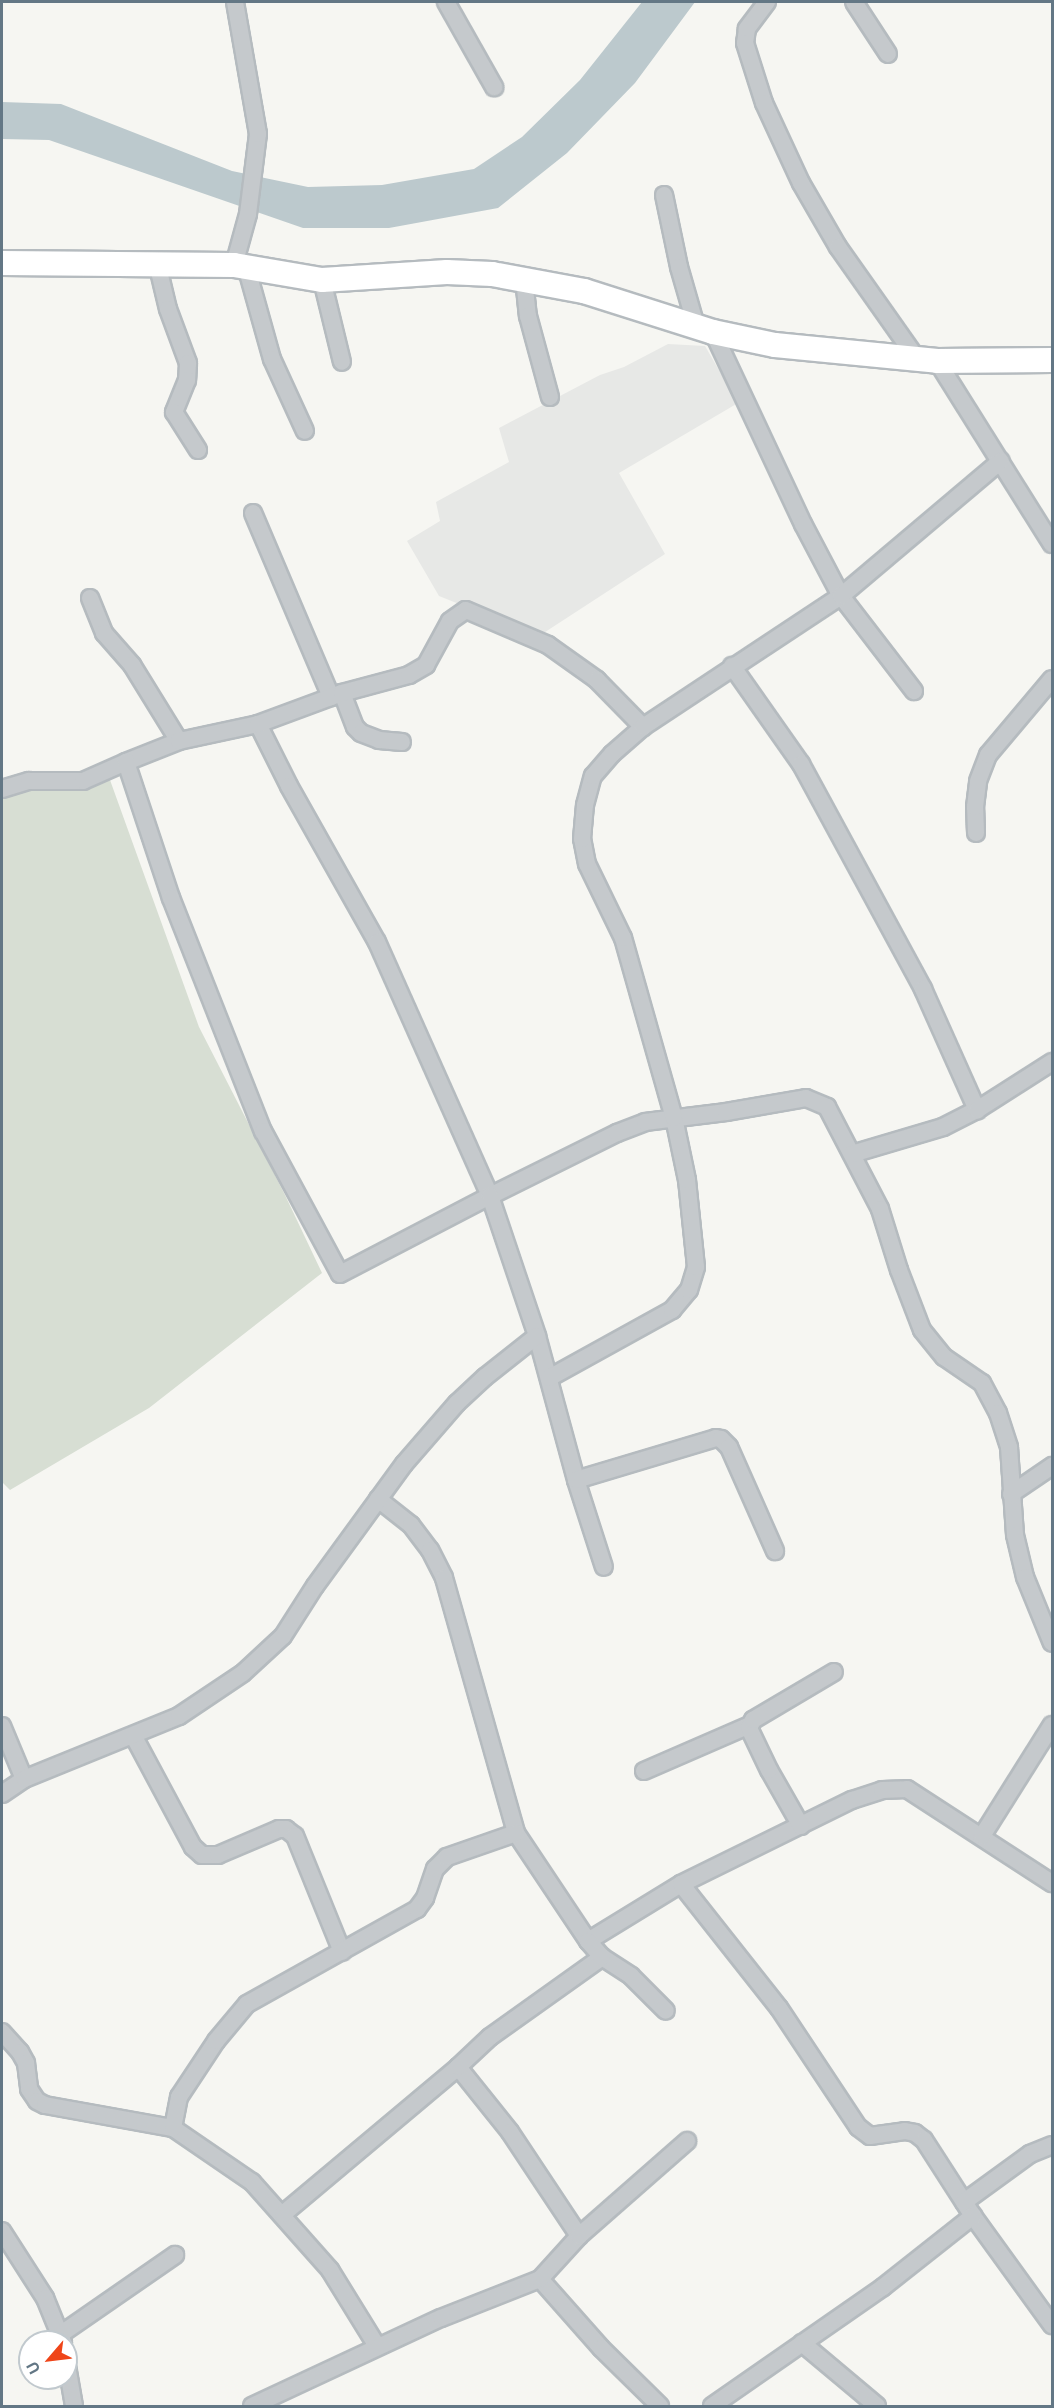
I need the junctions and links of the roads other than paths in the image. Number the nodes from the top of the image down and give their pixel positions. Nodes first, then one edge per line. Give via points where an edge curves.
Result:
1 (235, 2) edge
2 (446, 2) edge
3 (767, 2) edge
4 (854, 2) edge
5 (888, 54) dead end
6 (494, 87) dead end
7 (664, 195) dead end
8 (2, 263) edge
9 (157, 263) junction
10 (240, 265) junction
11 (524, 279) junction
12 (322, 280) junction
13 (705, 329) junction
14 (927, 360) junction
15 (1053, 360) edge
16 (342, 362) dead end
17 (550, 397) dead end
18 (306, 431) dead end
19 (198, 450) dead end
20 (1001, 461) junction
21 (253, 513) dead end
22 (1053, 544) edge
23 (841, 596) junction
24 (90, 597) dead end
25 (732, 666) junction
26 (1053, 680) edge
27 (914, 691) dead end
28 (336, 695) junction
29 (258, 724) junction
30 (643, 727) junction
31 (179, 741) junction
32 (402, 742) dead end
33 (126, 762) junction
34 (2, 789) edge
35 (976, 833) dead end
36 (1053, 1062) edge
37 (977, 1110) junction
38 (674, 1118) junction
39 (852, 1154) junction
40 (490, 1196) junction
41 (537, 1336) junction
42 (549, 1378) junction
43 (1053, 1466) edge
44 (576, 1480) junction
45 (1011, 1494) junction
46 (378, 1499) junction
47 (775, 1551) dead end
48 (604, 1567) dead end
49 (1053, 1643) edge
50 (834, 1672) dead end
51 (750, 1725) junction
52 (1053, 1725) edge
53 (2, 1726) edge
54 (134, 1737) junction
55 (644, 1771) dead end
56 (24, 1779) junction
57 (2, 1794) edge
58 (801, 1826) junction
59 (516, 1833) junction
60 (982, 1836) junction
61 (1053, 1883) edge
62 (681, 1884) junction
63 (588, 1941) junction
64 (342, 1952) junction
65 (602, 1957) junction
66 (666, 2011) dead end
67 (2, 2032) edge
68 (458, 2067) junction
69 (173, 2128) junction
70 (687, 2141) dead end
71 (1053, 2145) edge
72 (969, 2209) junction
73 (283, 2214) junction
74 (2, 2231) edge
75 (579, 2236) junction
76 (175, 2256) dead end
77 (540, 2279) junction
78 (1053, 2325) edge
79 (59, 2330) edge
80 (73, 2330) edge
81 (802, 2343) junction
82 (377, 2346) junction
83 (71, 2390) edge
84 (74, 2406) edge
85 (252, 2406) edge
86 (659, 2406) edge
87 (712, 2406) edge
88 (877, 2406) edge

1 - 10 street via 258,134
2 - 6 street
3 - 14 street via 747,29 745,43 764,103 801,183 838,247
4 - 5 street
7 - 13 street via 679,267
8 - 9 street
9 - 10 street
9 - 19 street via 168,309 188,363 187,380 174,412
10 - 12 street
10 - 18 street via 272,359
11 - 12 street via 447,273
11 - 13 street via 584,291
11 - 17 street via 528,316
12 - 16 street
13 - 14 street via 776,345
13 - 23 street
14 - 15 street
14 - 20 street
20 - 22 street
20 - 23 street
21 - 28 street
23 - 25 street
23 - 27 street
24 - 31 street via 104,633 132,665
25 - 30 street
25 - 37 street via 801,764 924,988
26 - 35 street via 988,755 978,781
28 - 29 street
28 - 30 street via 419,670 426,665 450,621 466,610 548,645 597,680
28 - 32 street via 362,733 379,740
29 - 31 street
29 - 40 street via 377,942
30 - 38 street via 593,776 587,792 582,839 586,864 623,938
31 - 33 street
33 - 34 street via 83,781 29,781
33 - 40 street via 171,898 262,1131 340,1274
36 - 37 street
37 - 39 street via 944,1127
38 - 39 street via 812,1099 832,1113
38 - 40 street via 645,1122 617,1133
38 - 42 street via 687,1180 696,1267 689,1290 672,1310
39 - 45 street via 880,1209 922,1330 944,1357 982,1383 991,1396 1009,1447
40 - 41 street
41 - 42 street
41 - 46 street via 457,1403
42 - 44 street
43 - 45 street
44 - 47 street via 722,1438
44 - 48 street
45 - 49 street via 1025,1577
46 - 54 street via 283,1636 213,1694 179,1716
46 - 59 street via 411,1525 444,1578
50 - 51 street
51 - 55 street
51 - 58 street via 769,1770
52 - 60 street
53 - 56 street
54 - 56 street
54 - 64 street via 193,1847 202,1855 218,1855 279,1829 296,1836
56 - 57 street
58 - 60 street via 867,1794 907,1789
58 - 62 street
59 - 63 street
59 - 64 street via 447,1857 435,1869 417,1909
60 - 61 street
62 - 63 street
62 - 72 street via 779,2008 861,2131 875,2136 905,2131 918,2135
63 - 65 street
64 - 69 street via 248,2004 216,2041 179,2097
65 - 66 street via 631,1976
65 - 68 street via 512,2019
67 - 69 street via 26,2063 29,2089 37,2101
68 - 73 street
68 - 75 street via 510,2132
69 - 73 street via 252,2182
70 - 75 street
71 - 72 street via 1030,2154
72 - 78 street
72 - 81 street via 884,2287
73 - 82 street via 330,2270
74 - 79 street via 45,2298
75 - 77 street
76 - 80 street
77 - 82 street
77 - 86 street
81 - 87 street
81 - 88 street
82 - 85 street
83 - 84 street

